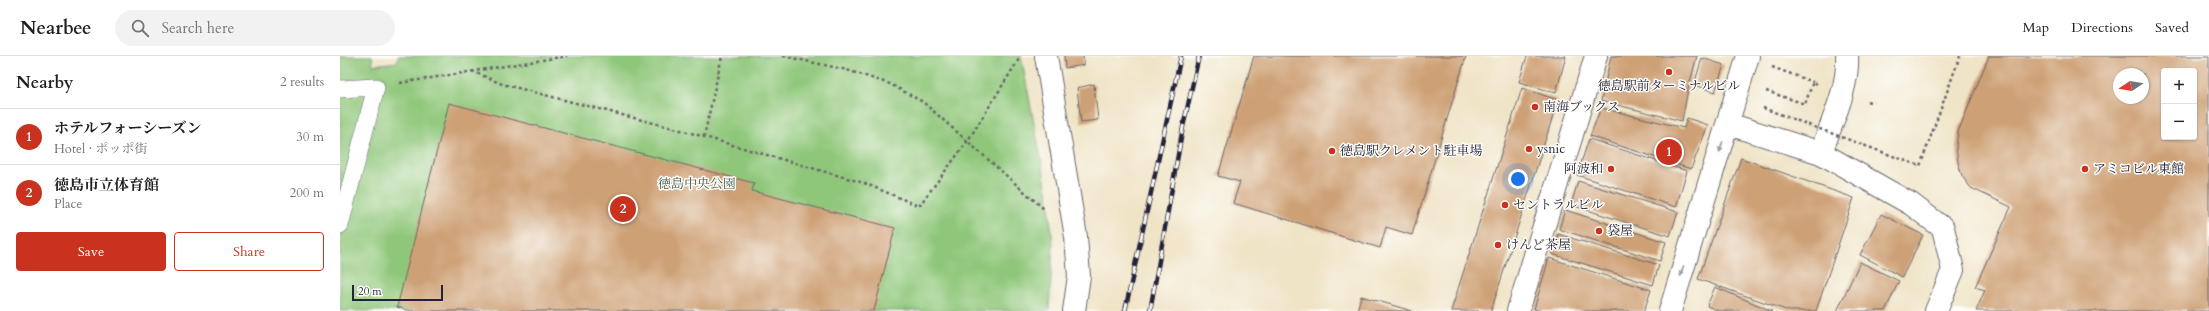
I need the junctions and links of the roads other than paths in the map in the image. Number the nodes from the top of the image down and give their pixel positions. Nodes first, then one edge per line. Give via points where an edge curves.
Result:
1 (1046, 56) edge
2 (1596, 56) edge
3 (1847, 56) edge
4 (1758, 60) edge
5 (340, 89) edge
6 (1728, 124) junction
7 (1821, 153) junction
8 (340, 225) edge
9 (1074, 311) edge
10 (1518, 311) edge
11 (1670, 311) edge
12 (1936, 311) edge

1 - 9 street via 1076,237 1079,276
2 - 10 street
3 - 7 street via 1848,68 1842,92
4 - 6 street
5 - 8 lane via 376,87
6 - 7 street
6 -> 11 street
7 - 12 street via 1911,204 1943,228 1953,270

